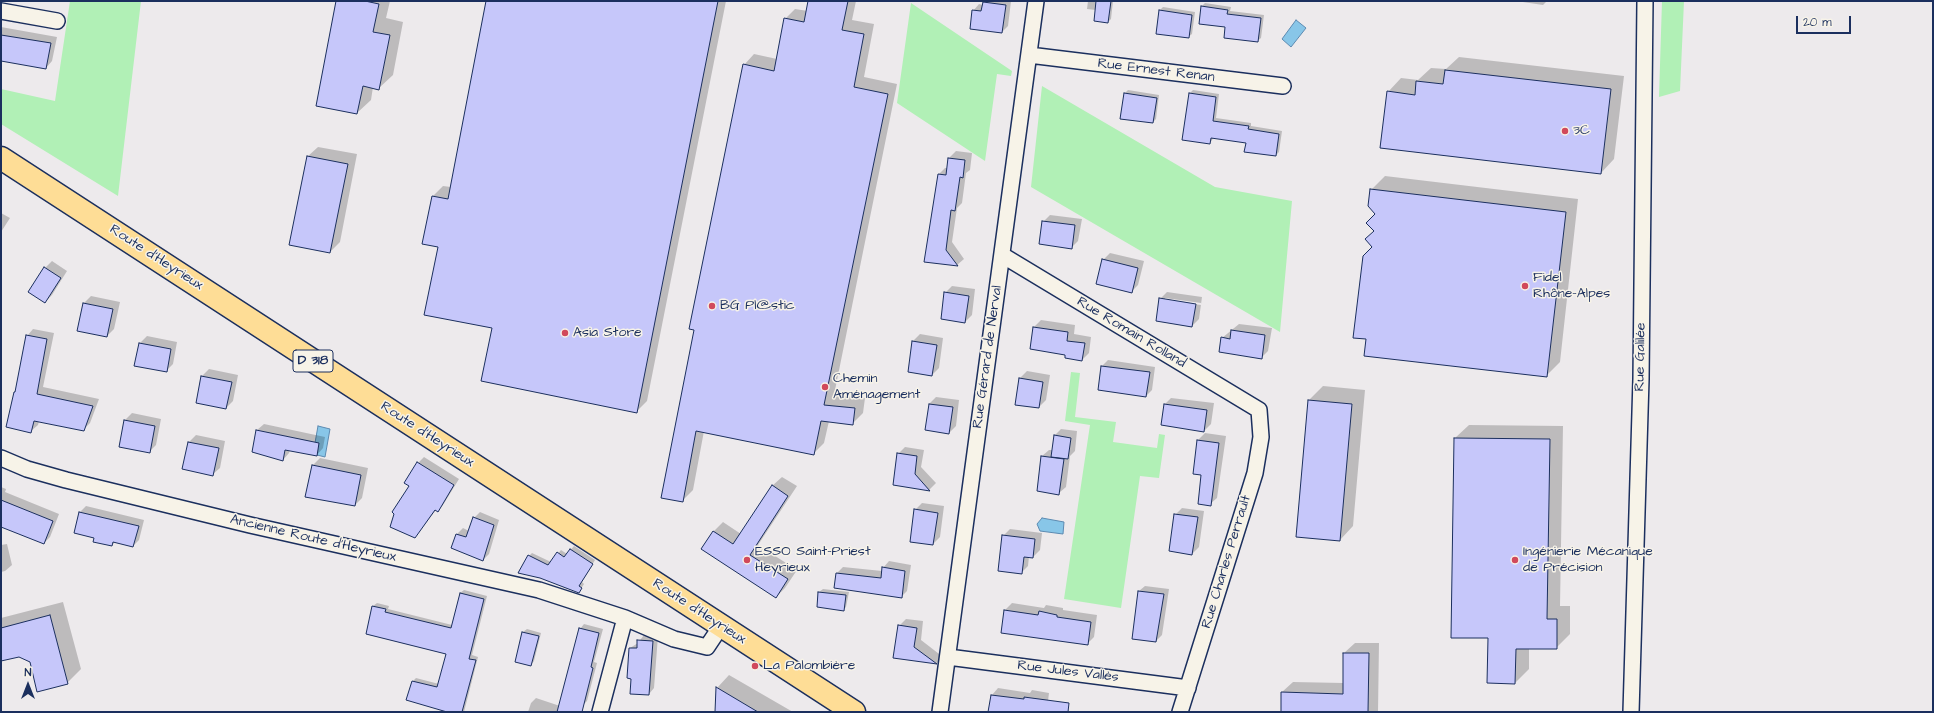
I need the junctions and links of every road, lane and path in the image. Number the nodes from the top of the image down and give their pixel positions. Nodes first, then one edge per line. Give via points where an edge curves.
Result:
1 (1036, 1) edge
2 (1645, 1) edge
3 (1, 11) edge
4 (57, 21) dead end
5 (1029, 55) junction
6 (1283, 86) dead end
7 (1, 158) edge
8 (1002, 255) junction
9 (1259, 410) joint
10 (1, 458) edge
11 (625, 618) junction
12 (721, 626) junction
13 (948, 657) junction
14 (1188, 688) junction
15 (600, 712) edge
16 (854, 712) edge
17 (940, 712) edge
18 (1180, 712) edge
19 (1631, 712) edge

1 - 5 street, Rue Gérard de Nerval
2 - 19 street, Rue Galilée via 1641,379
3 - 4 street
5 - 6 street, Rue Ernest Renan
5 - 8 street, Rue Gérard de Nerval
7 - 12 main road, Route d'Heyrieux / D 318
8 - 9 street, Rue Romain Rolland
8 - 13 street, Rue Gérard de Nerval
9 - 14 street, Rue Charles Perrault via 1261,437 1255,472
10 - 11 street, Ancienne Route d'Heyrieux via 27,469 66,480 250,525 538,590
11 - 12 street, Ancienne Route d'Heyrieux via 674,639 707,647
11 - 15 street
12 - 16 main road, Route d'Heyrieux / D 318
13 - 14 street, Rue Jules Vallès
13 - 17 street, Rue Gérard de Nerval
14 - 18 street, Rue Charles Perrault

